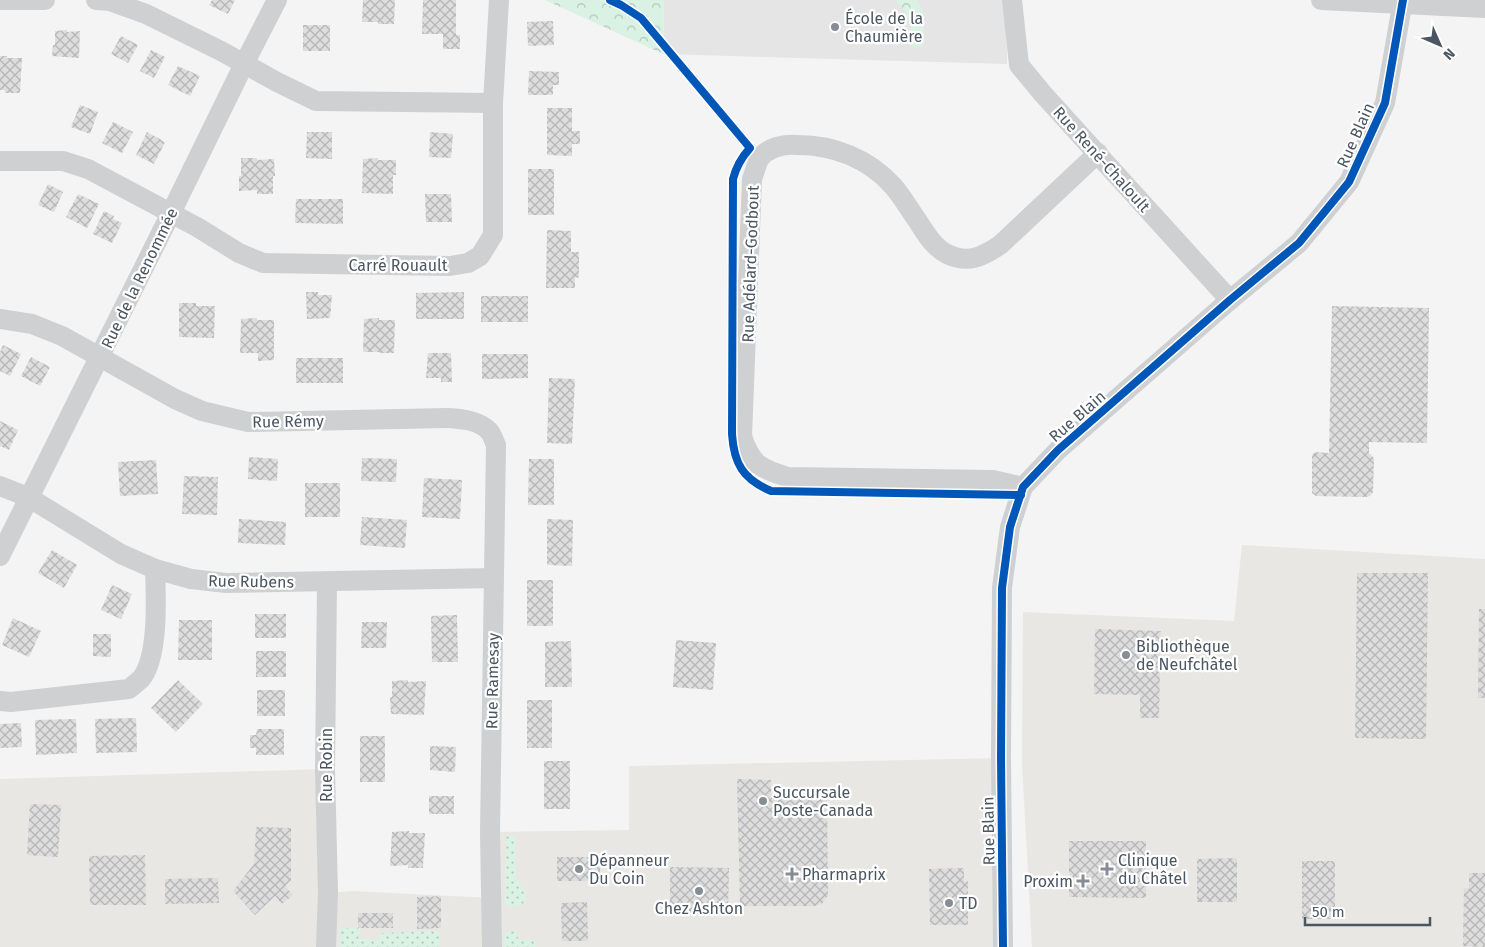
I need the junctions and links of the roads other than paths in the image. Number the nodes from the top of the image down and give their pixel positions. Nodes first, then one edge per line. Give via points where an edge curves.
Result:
1 (0, 0) edge
2 (46, 0) edge
3 (96, 0) edge
4 (277, 0) edge
5 (499, 0) edge
6 (1012, 0) edge
7 (1321, 0) edge
8 (1403, 2) edge
9 (1485, 8) edge
10 (244, 64) junction
11 (493, 104) junction
12 (1098, 153) junction
13 (0, 161) edge
14 (171, 213) junction
15 (1230, 300) junction
16 (0, 319) edge
17 (99, 357) junction
18 (478, 423) joint
19 (0, 486) edge
20 (1023, 487) junction
21 (28, 498) junction
22 (0, 556) edge
23 (155, 569) junction
24 (494, 578) junction
25 (327, 582) junction
26 (0, 702) edge
27 (326, 947) edge
28 (492, 947) edge
29 (1003, 947) edge

1 - 2 street
3 - 10 street via 110,1 146,14
4 - 10 street, Rue de la Renommée
5 - 11 street, Carré Rouault
6 - 12 street, Rue René-Chaloult via 1019,65
7 - 8 street
8 - 9 street
8 - 15 street, Rue Blain via 1385,103 1350,182 1299,243
10 - 11 street via 316,101
10 - 14 street, Rue de la Renommée
11 - 14 street, Carré Rouault via 493,235 480,256 468,263 450,266 263,263
12 - 15 street, Rue René-Chaloult
12 - 20 street, Rue Adélard-Godbout via 1000,245 983,257 964,258 947,254 933,243 894,187 880,173 862,160 837,150 785,144 759,160 752,180 742,436 748,453 770,472 788,477 993,480
13 - 14 street, Carré Rouault via 63,161 88,169
14 - 17 street, Rue de la Renommée
15 - 20 street, Rue Blain via 1058,450
16 - 17 street, Rue Rémy via 32,324
17 - 18 street, Rue Rémy via 202,411 248,422 448,418
17 - 21 street, Rue de la Renommée
18 - 24 street, Rue Ramesay via 490,431 496,445
19 - 21 street, Rue Rubens
20 - 29 street, Rue Blain via 1010,527 1002,588
21 - 22 street, Rue de la Renommée
21 - 23 street, Rue Rubens via 121,554
23 - 25 street, Rue Rubens via 226,584
23 - 26 street via 157,614 149,663 141,678 129,689
24 - 25 street, Rue Rubens
24 - 28 street, Rue Ramesay via 490,832
25 - 27 street, Rue Robin

